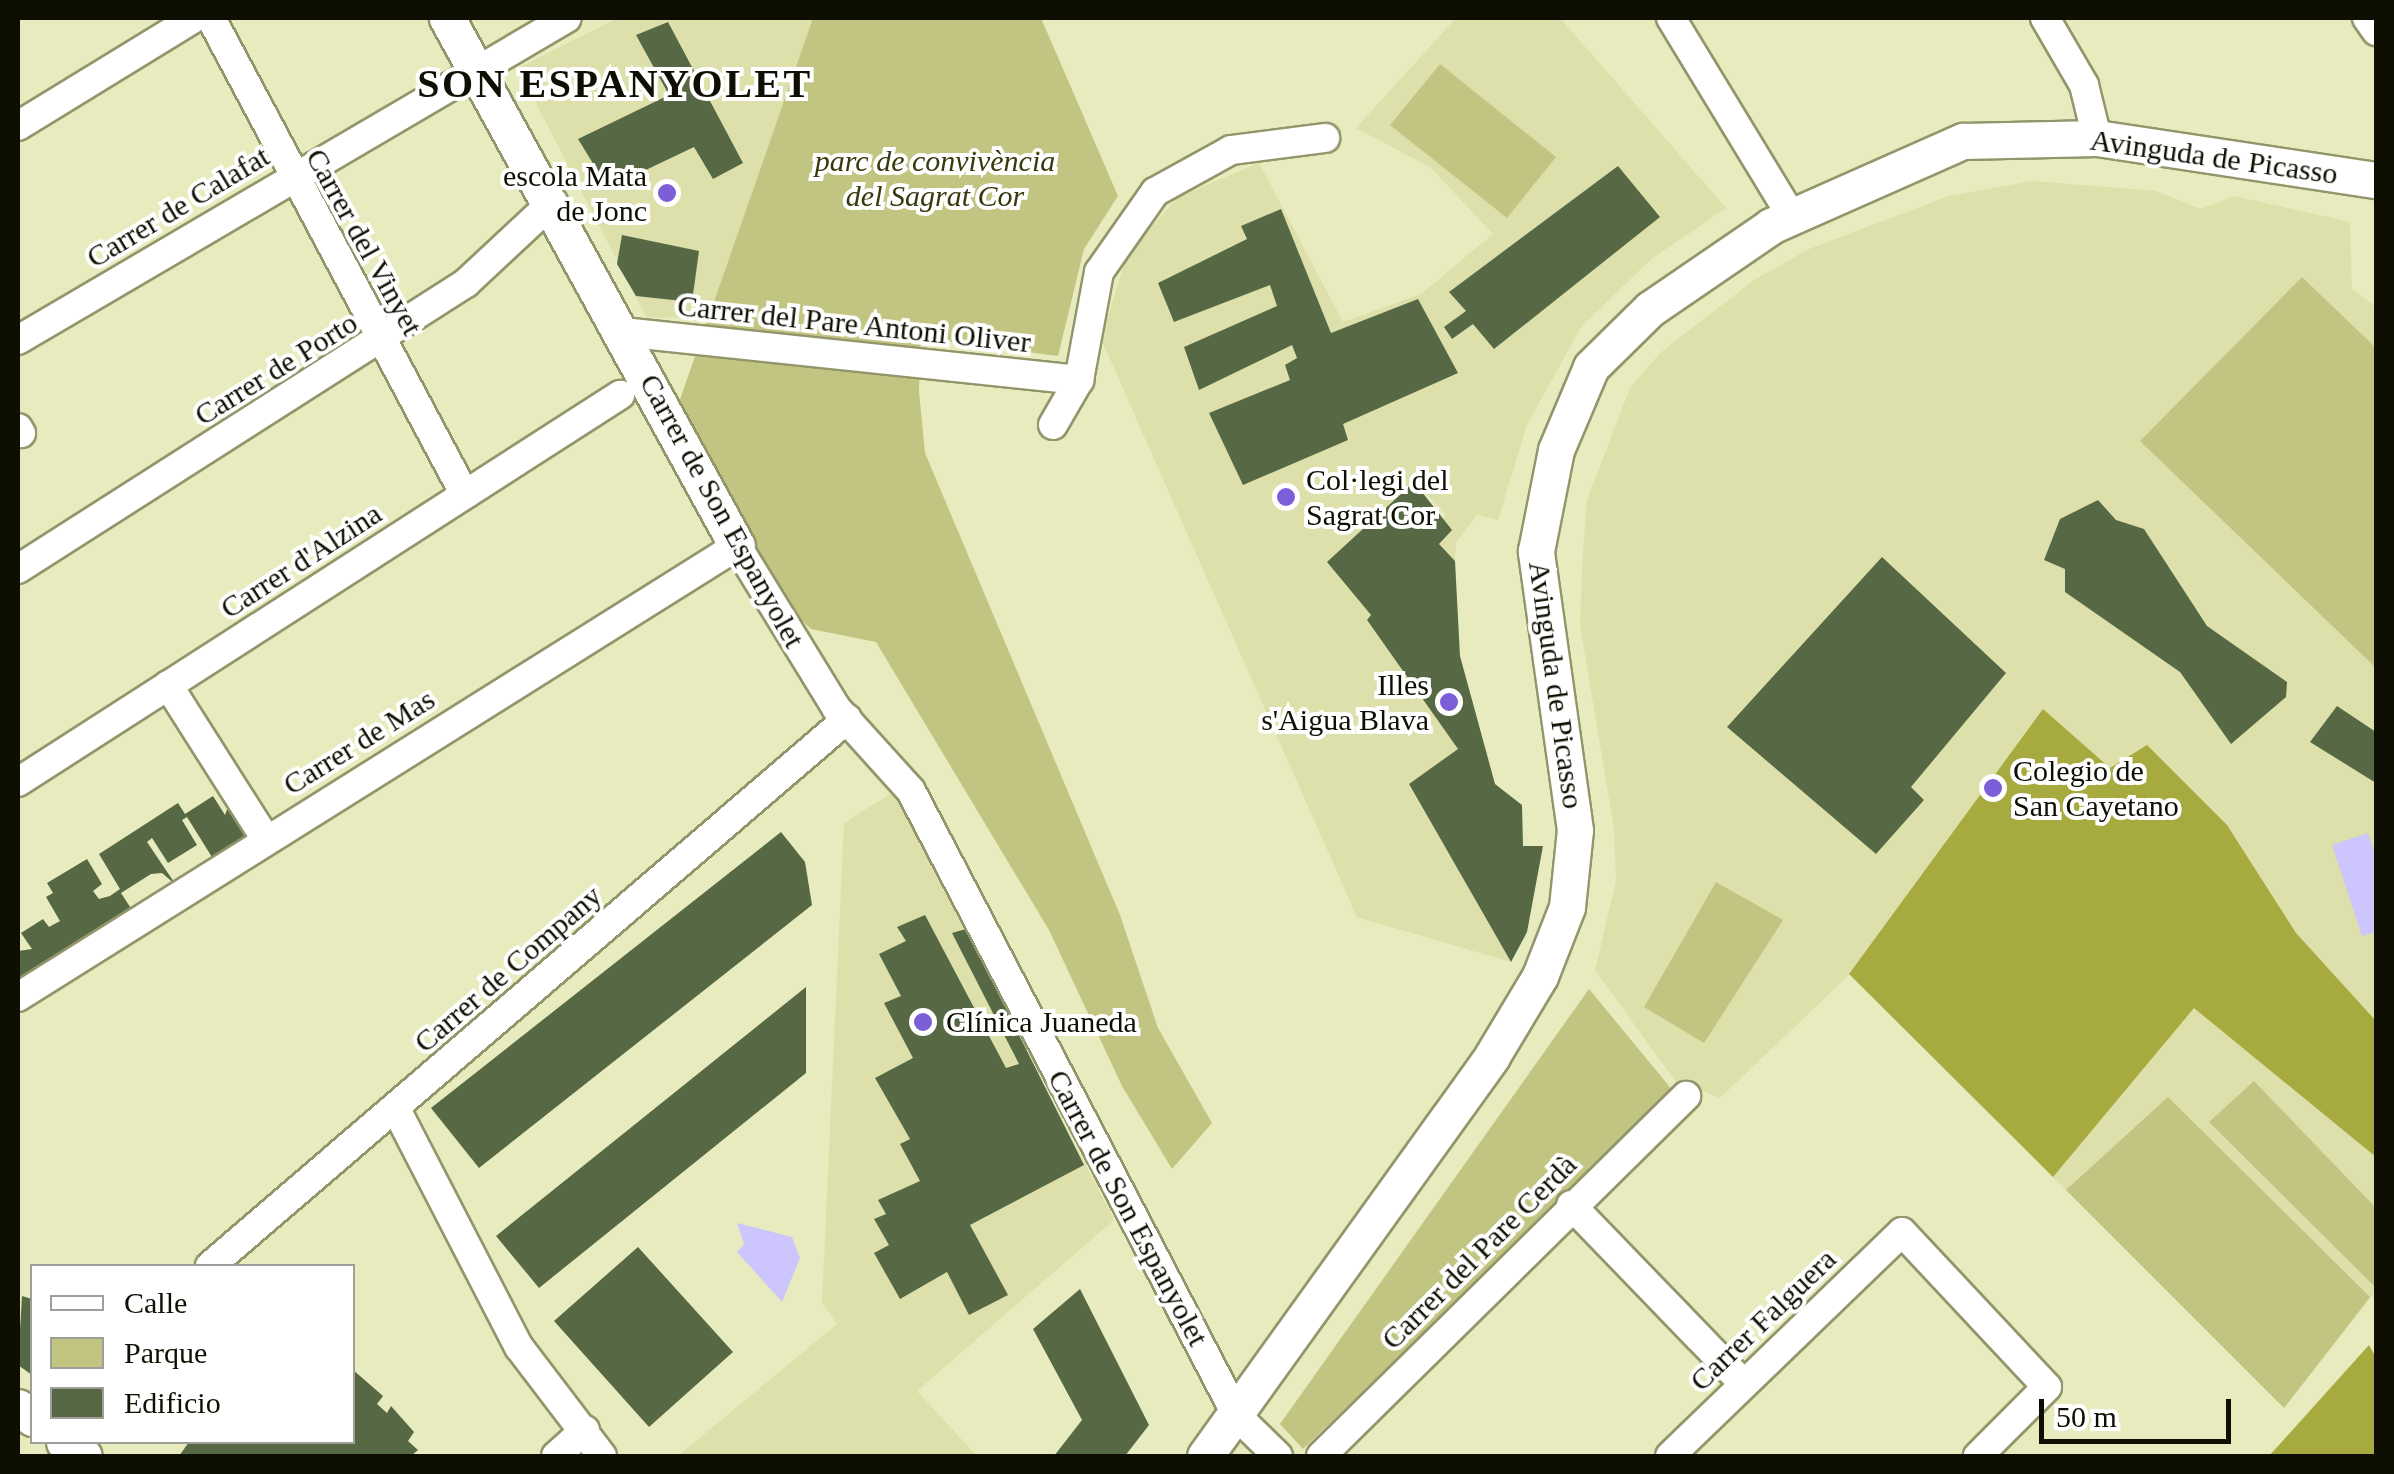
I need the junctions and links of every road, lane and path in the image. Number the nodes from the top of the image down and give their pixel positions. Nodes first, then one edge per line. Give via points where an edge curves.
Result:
1 (194, 18) edge
2 (210, 18) edge
3 (448, 18) edge
4 (567, 18) edge
5 (1671, 18) edge
6 (2044, 18) edge
7 (2367, 18) edge
8 (2376, 31) edge
9 (475, 66) junction
10 (18, 126) edge
11 (1325, 138) dead end
12 (2098, 138) junction
13 (291, 178) junction
14 (2376, 180) edge
15 (553, 202) junction
16 (1792, 216) junction
17 (622, 332) junction
18 (18, 340) edge
19 (382, 341) junction
20 (1080, 380) junction
21 (620, 395) dead end
22 (1053, 425) dead end
23 (466, 494) junction
24 (737, 546) junction
25 (18, 569) edge
26 (168, 685) junction
27 (847, 718) junction
28 (18, 782) edge
29 (265, 838) junction
30 (18, 997) edge
31 (1686, 1096) dead end
32 (396, 1109) junction
33 (1571, 1205) junction
34 (212, 1264) edge
35 (1743, 1382) junction
36 (1236, 1416) junction
37 (585, 1430) junction
38 (556, 1456) edge
39 (602, 1456) edge
40 (1206, 1456) edge
41 (1278, 1456) edge
42 (1322, 1456) edge
43 (1670, 1456) edge
44 (1978, 1456) edge

1 - 10 street
2 - 13 street, Carrer del Vinyet
3 - 9 street, Carrer de Son Espanyolet
4 - 9 street, Carrer de Calafat
5 - 16 street
6 - 12 street via 2084,86
7 - 8 street
9 - 13 street, Carrer de Calafat
9 - 15 street, Carrer de Son Espanyolet
11 - 20 street via 1231,150 1155,192 1099,272
12 - 14 street, Avinguda de Picasso
12 - 16 street, Avinguda de Picasso via 1964,141
13 - 18 street, Carrer de Calafat
13 - 19 street, Carrer del Vinyet
15 - 17 street, Carrer de Son Espanyolet
15 - 19 street, Carrer de Porto via 466,283
16 - 36 street, Avinguda de Picasso via 1650,309 1591,366 1556,450 1536,551 1576,830 1566,907 1540,976 1492,1056
17 - 20 street, Carrer del Pare Antoni Oliver
17 - 24 street, Carrer de Son Espanyolet
19 - 23 street, Carrer del Vinyet
19 - 25 street, Carrer de Porto
20 - 22 street
21 - 23 street, Carrer d'Alzina
23 - 26 street, Carrer d'Alzina
24 - 27 street, Carrer de Son Espanyolet via 753,581
24 - 29 street, Carrer de Mas
26 - 28 street, Carrer d'Alzina
26 - 29 street
27 - 32 street, Carrer de Company
27 - 36 street, Carrer de Son Espanyolet via 911,792
29 - 30 street, Carrer de Mas
31 - 33 street, Carrer del Pare Cerdà
32 - 34 street, Carrer de Company
32 - 37 street via 519,1347
33 - 35 street
33 - 42 street, Carrer del Pare Cerdà
35 - 43 street, Carrer Falguera
35 - 44 street, Carrer Falguera via 1902,1232 2047,1387
36 - 40 street, Avinguda de Picasso
36 - 41 street, Carrer de Son Espanyolet
37 - 38 street
37 - 39 street

